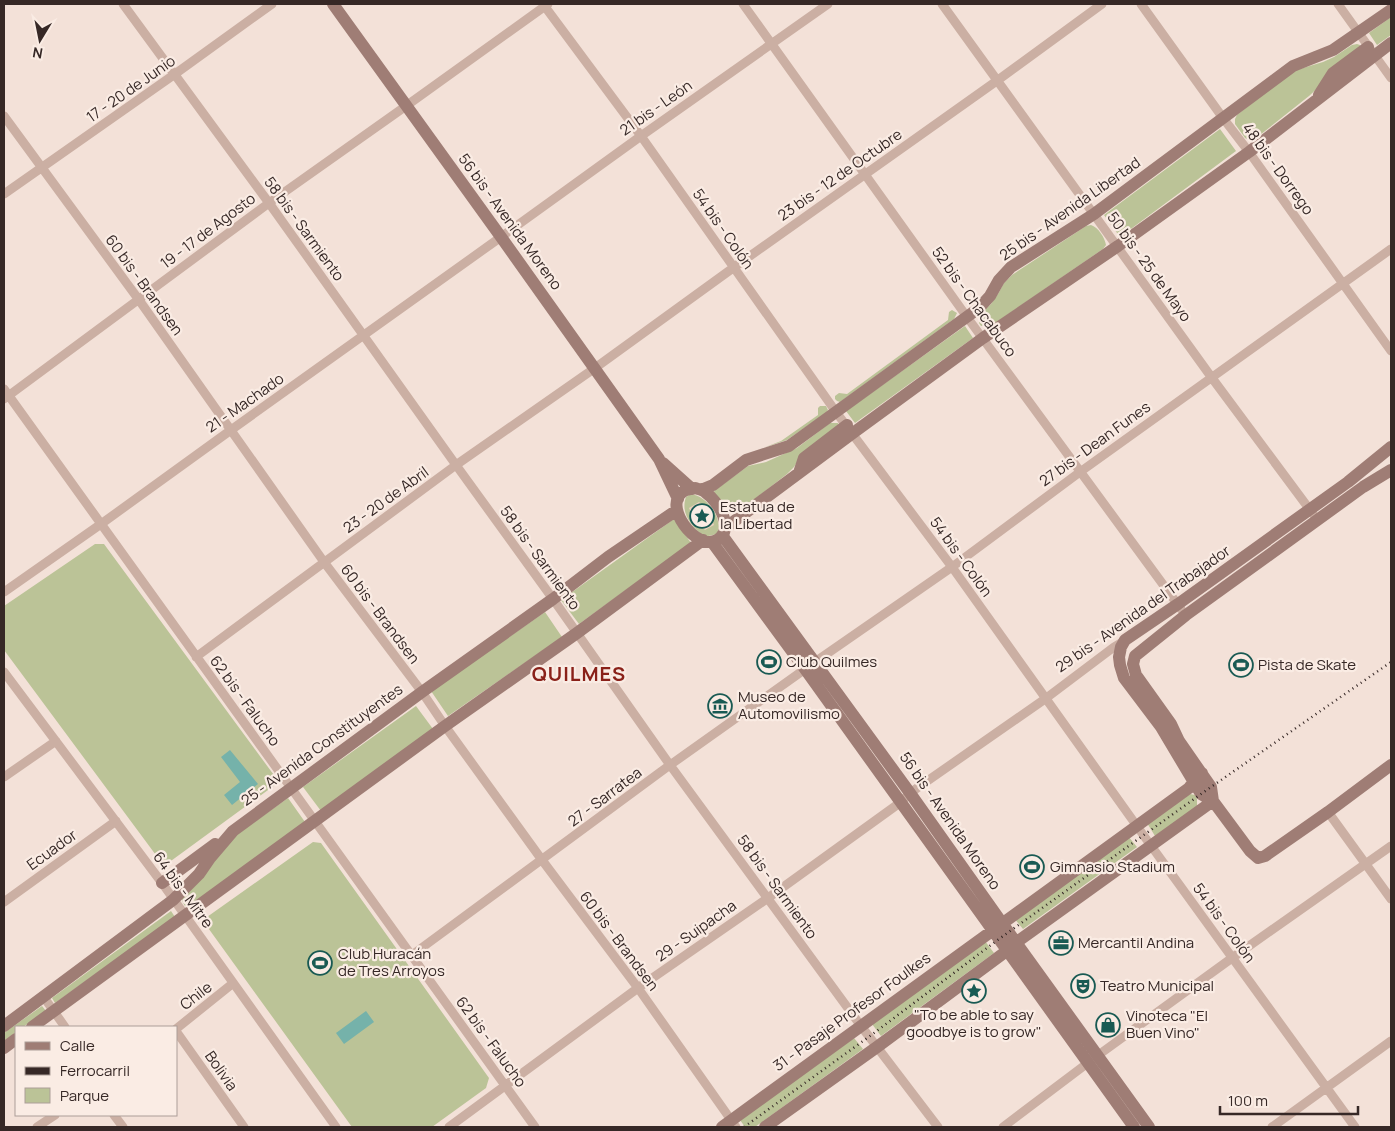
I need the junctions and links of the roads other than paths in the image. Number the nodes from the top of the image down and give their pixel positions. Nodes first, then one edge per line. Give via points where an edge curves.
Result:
1 (123, 4) edge
2 (272, 4) edge
3 (333, 4) edge
4 (545, 4) edge
5 (742, 4) edge
6 (828, 4) edge
7 (942, 4) edge
8 (1102, 4) edge
9 (1141, 4) edge
10 (1338, 4) edge
11 (1391, 10) edge
12 (1359, 34) junction
13 (1391, 43) edge
14 (772, 44) junction
15 (1371, 51) junction
16 (176, 74) junction
17 (1391, 78) edge
18 (998, 80) junction
19 (406, 106) junction
20 (4, 116) edge
21 (1223, 118) junction
22 (641, 136) junction
23 (1249, 152) junction
24 (42, 168) junction
25 (864, 174) junction
26 (4, 194) edge
27 (269, 203) junction
28 (1094, 214) junction
29 (501, 237) junction
30 (1118, 246) junction
31 (1391, 249) edge
32 (733, 268) junction
33 (1343, 284) junction
34 (138, 300) junction
35 (967, 317) junction
36 (364, 336) junction
37 (983, 338) junction
38 (1391, 351) edge
39 (595, 368) junction
40 (1212, 378) junction
41 (5, 395) edge
42 (836, 412) junction
43 (850, 429) junction
44 (231, 430) junction
45 (1389, 452) edge
46 (659, 460) junction
47 (456, 465) junction
48 (1391, 470) edge
49 (1080, 472) junction
50 (697, 490) junction
51 (678, 505) junction
52 (1309, 510) junction
53 (1318, 519) junction
54 (100, 524) junction
55 (716, 536) junction
56 (324, 562) junction
57 (952, 566) junction
58 (1211, 580) junction
59 (1220, 591) junction
60 (4, 592) edge
61 (553, 599) junction
62 (1178, 604) junction
63 (1186, 615) junction
64 (577, 633) junction
65 (1128, 638) junction
66 (1142, 651) junction
67 (196, 657) junction
68 (810, 666) junction
69 (4, 672) edge
70 (422, 692) junction
71 (1045, 699) junction
72 (445, 726) junction
73 (56, 741) junction
74 (670, 765) junction
75 (1391, 765) edge
76 (4, 778) edge
77 (1198, 778) junction
78 (291, 788) junction
79 (905, 797) junction
80 (1213, 800) junction
81 (1328, 812) junction
82 (116, 821) junction
83 (315, 822) junction
84 (1136, 825) junction
85 (233, 831) junction
86 (1151, 845) junction
87 (1391, 846) edge
88 (542, 860) junction
89 (1365, 864) junction
90 (162, 884) junction
91 (768, 898) junction
92 (1391, 899) edge
93 (173, 900) junction
94 (4, 902) edge
95 (184, 916) junction
96 (997, 926) junction
97 (1012, 946) junction
98 (412, 956) junction
99 (1232, 958) junction
100 (232, 984) junction
101 (638, 988) junction
102 (43, 996) junction
103 (54, 1011) junction
104 (4, 1026) edge
105 (33, 1026) edge
106 (63, 1026) edge
107 (861, 1026) junction
108 (178, 1028) edge
109 (178, 1033) edge
110 (15, 1040) edge
111 (1391, 1041) edge
112 (877, 1047) junction
113 (4, 1048) edge
114 (1092, 1060) junction
115 (505, 1086) junction
116 (1327, 1088) junction
117 (54, 1116) edge
118 (115, 1116) edge
119 (730, 1125) edge
120 (37, 1127) edge
121 (124, 1127) edge
122 (244, 1127) edge
123 (336, 1127) edge
124 (450, 1127) edge
125 (535, 1127) edge
126 (765, 1127) edge
127 (938, 1127) edge
128 (1003, 1127) edge
129 (1134, 1127) edge
130 (1149, 1127) edge
131 (1272, 1127) edge
132 (1355, 1127) edge

1 - 16 street, 58 bis - Sarmiento
2 - 16 street, 17 - 20 de Junio
3 - 19 main road, 56 bis - Avenida Moreno
4 - 19 street, 19 - 17 de Agosto
4 - 22 street, 54 bis - Colón
5 - 14 street, 52 bis - Chacabuco
6 - 14 street, 21 bis - León
7 - 18 street, 50 bis - 25 de Mayo
8 - 18 street, 23 bis - 12 de Octubre
9 - 21 street, 48 bis - Dorrego
10 - 12 street
11 - 12 main road, 25 bis - Avenida Libertad
12 - 15 street
12 - 21 main road, 25 bis - Avenida Libertad via 1333,50 1293,66
13 - 15 main road
14 - 22 street, 21 bis - León
14 - 25 street, 52 bis - Chacabuco
15 - 17 street
15 - 23 main road
16 - 24 street, 17 - 20 de Junio
16 - 27 street, 58 bis - Sarmiento
18 - 25 street, 23 bis - 12 de Octubre
18 - 28 street, 50 bis - 25 de Mayo
19 - 27 street, 19 - 17 de Agosto
19 - 29 main road, 56 bis - Avenida Moreno
20 - 24 street, 60 bis - Brandsen
21 - 23 street, 48 bis - Dorrego
21 - 28 main road, 25 bis - Avenida Libertad
22 - 29 street, 21 bis - León
22 - 32 street, 54 bis - Colón
23 - 30 main road
23 - 33 street, 48 bis - Dorrego
24 - 26 street, 17 - 20 de Junio
24 - 34 street, 60 bis - Brandsen
25 - 32 street, 23 bis - 12 de Octubre
25 - 35 street, 52 bis - Chacabuco
27 - 34 street, 19 - 17 de Agosto
27 - 36 street, 58 bis - Sarmiento
28 - 30 street, 50 bis - 25 de Mayo
28 - 35 main road, 25 bis - Avenida Libertad via 1011,267 990,296
29 - 36 street, 21 - Machado
29 - 39 main road, 56 bis - Avenida Moreno
30 - 37 main road
30 - 40 street, 50 bis - 25 de Mayo
31 - 33 street, 27 bis - Dean Funes
32 - 39 street, 23 bis - 12 de Octubre
32 - 42 street, 54 bis - Colón
33 - 38 street, 48 bis - Dorrego
33 - 40 street, 27 bis - Dean Funes
34 - 41 street, 19 - 17 de Agosto
34 - 44 street, 60 bis - Brandsen
35 - 37 street, 52 bis - Chacabuco
35 - 42 main road, 25 bis - Avenida Libertad
36 - 44 street, 21 - Machado
36 - 47 street, 58 bis - Sarmiento
37 - 43 main road
37 - 49 street, 52 bis - Chacabuco
39 - 46 main road, 56 bis - Avenida Moreno
39 - 47 street, 23 - 20 de Abril
40 - 49 street, 27 bis - Dean Funes
40 - 52 street, 50 bis - 25 de Mayo
41 - 54 street, 62 bis - Falucho
42 - 43 street, 54 bis - Colón
42 - 50 main road, 25 bis - Avenida Libertad via 789,446 746,460 713,484
43 - 55 main road
43 - 57 street, 54 bis - Colón
44 - 54 street, 21 - Machado
44 - 56 street, 60 bis - Brandsen
45 - 52 main road, 29 bis - Avenida del Trabajador
46 - 50 main road, 56 bis - Avenida Moreno
46 - 51 main road, 56 bis - Avenida Moreno
47 - 56 street, 23 - 20 de Abril
47 - 61 street, 58 bis - Sarmiento
48 - 53 main road, 29 bis - Avenida del Trabajador
49 - 57 street, 27 bis - Dean Funes
49 - 62 street, 52 bis - Chacabuco
50 - 51 main road via 684,490 679,495
50 - 55 main road via 705,492 723,516 726,524
51 - 55 main road via 681,522 696,537
51 - 61 main road, 25 - Avenida Constituyentes
52 - 53 street, 50 bis - 25 de Mayo
52 - 58 main road, 29 bis - Avenida del Trabajador
53 - 59 main road, 29 bis - Avenida del Trabajador
54 - 60 street, 21 - Machado
54 - 67 street, 62 bis - Falucho
55 - 64 main road
55 - 68 main road, 56 bis - Avenida Moreno
56 - 67 street, 23 - 20 de Abril
56 - 70 street, 60 bis - Brandsen
57 - 68 street, 27 bis - Dean Funes
57 - 71 street, 54 bis - Colón
58 - 59 main road
58 - 62 main road, 29 bis - Avenida del Trabajador
59 - 63 main road, 29 bis - Avenida del Trabajador
61 - 64 street, 58 bis - Sarmiento
61 - 70 main road, 25 - Avenida Constituyentes
62 - 63 street, 52 bis - Chacabuco
62 - 65 main road, 29 bis - Avenida del Trabajador
63 - 66 main road, 29 bis - Avenida del Trabajador
64 - 72 main road
64 - 74 street, 58 bis - Sarmiento
65 - 66 main road
65 - 71 street, 29 bis - Avenida del Trabajador
65 - 77 main road via 1119,657 1124,678
66 - 77 main road, 29 bis - Avenida del Trabajador via 1133,664 1136,675 1171,724
67 - 78 street, 62 bis - Falucho
68 - 74 street, 27 - Sarratea
68 - 79 main road, 56 bis - Avenida Moreno
69 - 73 street, 64 bis - Mitre
70 - 72 street, 60 bis - Brandsen
70 - 78 main road, 25 - Avenida Constituyentes
71 - 79 street, 29 bis - Avenida del Trabajador
71 - 84 street, 54 bis - Colón
72 - 83 main road
72 - 88 street, 60 bis - Brandsen
73 - 76 street
73 - 82 street, 64 bis - Mitre
74 - 88 street, 27 - Sarratea
74 - 91 street, 58 bis - Sarmiento
75 - 81 main road
77 - 80 main road via 1201,794
77 - 84 main road, 31 - Pasaje Profesor Foulkes via 1189,788
78 - 83 street, 62 bis - Falucho
78 - 85 main road, 25 - Avenida Constituyentes
79 - 91 street, 29 - Suipacha
79 - 96 main road, 56 bis - Avenida Moreno
80 - 81 main road via 1258,858
80 - 86 main road
81 - 89 street
82 - 90 street, 64 bis - Mitre
82 - 94 street, Ecuador
83 - 95 main road
83 - 98 street, 62 bis - Falucho
84 - 86 street, 54 bis - Colón
84 - 96 main road, 31 - Pasaje Profesor Foulkes
85 - 90 main road
85 - 93 main road, 25 - Avenida Constituyentes via 199,874
86 - 97 main road
86 - 99 street, 54 bis - Colón
87 - 89 street
88 - 98 street, 27 - Sarratea
88 - 101 street, 60 bis - Brandsen
89 - 92 street
89 - 99 street
90 - 93 street, 64 bis - Mitre
91 - 101 street, 29 - Suipacha
91 - 107 street, 58 bis - Sarmiento
93 - 95 street, 64 bis - Mitre
93 - 102 main road, 25 - Avenida Constituyentes
95 - 100 street, 64 bis - Mitre
95 - 103 main road
96 - 97 main road, 56 bis - Avenida Moreno
96 - 107 main road, 31 - Pasaje Profesor Foulkes
97 - 112 main road
97 - 114 main road, 56 bis - Avenida Moreno
98 - 115 street, 62 bis - Falucho
99 - 114 street
99 - 116 street, 54 bis - Colón
100 - 108 street, Chile
100 - 123 street, 64 bis - Mitre
101 - 115 street, 29 - Suipacha
101 - 119 street, 60 bis - Brandsen
102 - 103 street
102 - 104 main road, 25 - Avenida Constituyentes
103 - 105 main road
103 - 106 street
107 - 112 street, 58 bis - Sarmiento
107 - 119 main road, 31 - Pasaje Profesor Foulkes
109 - 122 street, Bolivia
110 - 113 main road
111 - 116 street
112 - 126 main road
112 - 127 street, 58 bis - Sarmiento
114 - 128 street
114 - 129 main road, 56 bis - Avenida Moreno
114 - 130 main road, 56 bis - Avenida Moreno
115 - 124 street, 29 - Suipacha
115 - 125 street, 62 bis - Falucho
116 - 131 street
116 - 132 street, 54 bis - Colón
117 - 120 street
118 - 121 street

